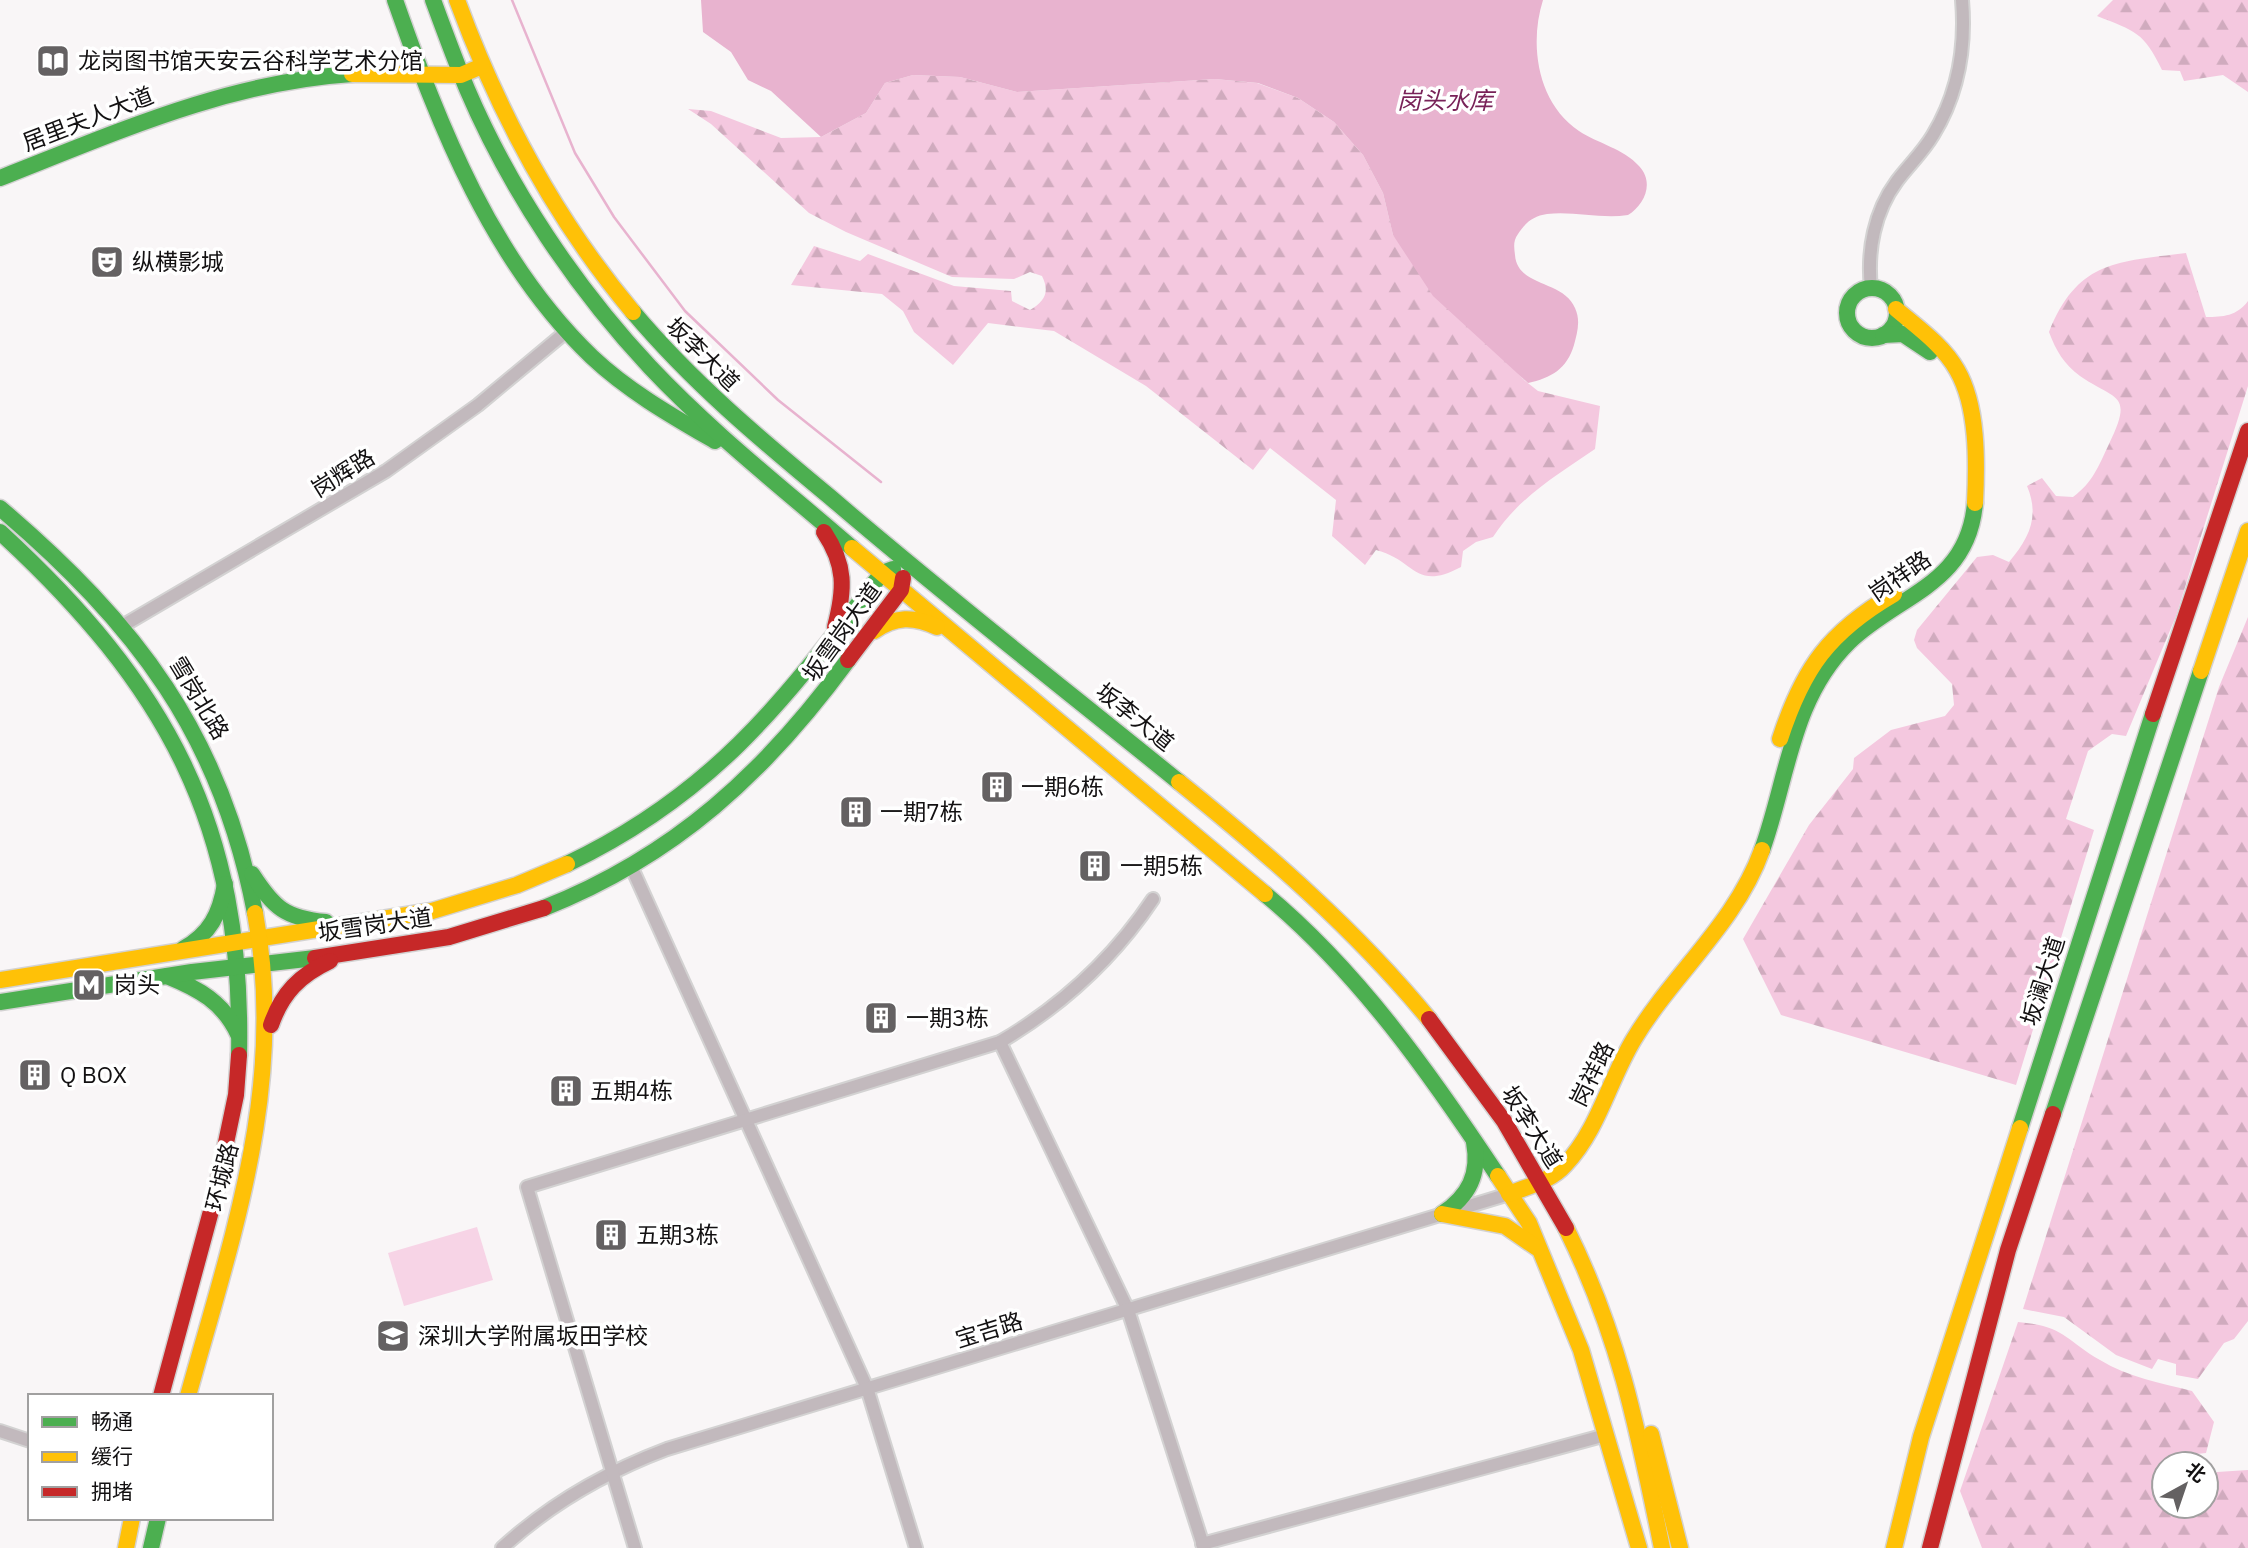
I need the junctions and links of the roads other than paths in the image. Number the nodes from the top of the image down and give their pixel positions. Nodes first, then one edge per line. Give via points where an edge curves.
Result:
1 (395, 0) edge
2 (433, 0) edge
3 (457, 0) edge
4 (1962, 0) edge
5 (482, 66) junction
6 (461, 75) junction
7 (423, 76) junction
8 (0, 178) edge
9 (1871, 288) junction
10 (1896, 309) junction
11 (567, 331) junction
12 (1883, 335) junction
13 (2248, 431) edge
14 (761, 469) junction
15 (0, 508) edge
16 (807, 508) junction
17 (2248, 531) edge
18 (0, 532) edge
19 (907, 564) junction
20 (882, 573) junction
21 (901, 590) junction
22 (124, 625) junction
23 (832, 638) junction
24 (962, 640) junction
25 (852, 654) junction
26 (244, 860) junction
27 (631, 866) junction
28 (226, 880) junction
29 (1153, 899) dead end
30 (348, 924) junction
31 (261, 941) junction
32 (239, 943) junction
33 (355, 951) junction
34 (175, 953) junction
35 (264, 964) junction
36 (242, 966) junction
37 (166, 976) junction
38 (0, 980) edge
39 (0, 1002) edge
40 (240, 1036) junction
41 (1000, 1042) junction
42 (267, 1043) junction
43 (746, 1119) junction
44 (1473, 1138) junction
45 (1538, 1177) junction
46 (1509, 1194) junction
47 (1442, 1214) junction
48 (1542, 1257) junction
49 (1128, 1310) junction
50 (1624, 1374) junction
51 (867, 1388) junction
52 (162, 1394) edge
53 (189, 1394) edge
54 (0, 1431) edge
55 (1606, 1435) junction
56 (28, 1440) edge
57 (612, 1472) junction
58 (132, 1520) edge
59 (158, 1520) edge
60 (1203, 1546) edge
61 (126, 1548) edge
62 (152, 1548) edge
63 (502, 1548) edge
64 (635, 1548) edge
65 (916, 1548) edge
66 (1639, 1548) edge
67 (1662, 1548) edge
68 (1680, 1548) edge
69 (1894, 1548) edge
70 (1930, 1548) edge

1 - 7 main road
2 - 6 main road, 坂李大道
3 - 5 main road, 坂李大道
4 - 9 street via 1964,33 1955,85 1935,132 1881,208 1870,248
5 - 6 main road, 居里夫人大道
5 - 19 main road, 坂李大道 via 550,198 642,324 716,401
6 - 7 main road, 居里夫人大道
6 - 14 main road, 坂李大道 via 518,189 579,281 666,384
7 - 8 main road, 居里夫人大道 via 349,74 239,90 168,112
7 - 11 main road via 495,229
9 - 10 main road via 1887,294
9 - 12 main road via 1855,295 1848,320 1866,338
10 - 12 main road via 1894,324
10 - 45 main road, 岗祥路 via 1945,351 1967,392 1976,496 1965,545 1943,576 1868,625 1821,676 1798,722 1769,831 1736,905 1645,1022 1581,1144 1561,1170
11 - 14 main road via 648,402
11 - 22 street, 岗辉路 via 478,405 386,471
12 - 45 main road, 岗祥路 via 1903,334 1920,343 1942,367 1956,396 1963,496 1954,540 1926,575 1850,620 1810,663 1790,703 1758,827 1738,876 1711,921 1635,1016 1571,1138
13 - 69 main road, 坂澜大道 via 1921,1437
14 - 16 main road, 坂李大道
15 - 22 main road, 雪岗北路 via 45,544
16 - 20 main road, 坂李大道
16 - 23 main road via 837,550 845,576
17 - 70 main road via 2008,1250
18 - 28 main road, 雪岗北路 via 108,642 148,695 198,792
19 - 20 main road, 坂雪岗大道
19 - 21 main road, 坂雪岗大道
19 - 45 main road, 坂李大道 via 1201,799 1340,923 1416,1003 1476,1081
20 - 21 main road, 坂李大道
20 - 23 main road, 坂雪岗大道
21 - 24 main road, 坂李大道
21 - 25 main road, 坂雪岗大道
22 - 26 main road, 雪岗北路 via 174,692 199,736
23 - 30 main road, 坂雪岗大道 via 797,685 737,749 685,793 619,838 552,871 473,900
24 - 25 main road via 923,620 901,618 879,627
24 - 44 main road, 坂李大道 via 1290,915 1380,1013 1436,1082
25 - 27 main road, 坂雪岗大道 via 800,725 753,774 694,825
26 - 30 main road via 278,911 291,918
26 - 31 main road, 雪岗北路
27 - 33 main road, 坂雪岗大道 via 544,908 483,929
27 - 43 street
28 - 32 main road, 雪岗北路
28 - 34 main road via 216,922 193,944
29 - 41 street via 1094,972 1040,1017
30 - 31 main road, 坂雪岗大道
31 - 32 main road, 坂雪岗大道
31 - 35 main road, 雪岗北路
32 - 34 main road, 坂雪岗大道
32 - 36 main road, 雪岗北路
33 - 35 main road, 坂雪岗大道
33 - 42 main road via 296,978 275,1011
34 - 38 main road, 坂雪岗大道
35 - 36 main road, 坂雪岗大道
35 - 42 main road, 环城路
36 - 37 main road, 坂雪岗大道
36 - 40 main road, 环城路
37 - 39 main road, 坂雪岗大道
37 - 40 main road via 216,999
40 - 52 main road, 环城路 via 239,1072 214,1211
41 - 43 street
41 - 49 street
42 - 53 main road, 环城路 via 254,1144
43 - 51 street
43 - 57 street via 527,1186
44 - 46 main road, 坂李大道
44 - 47 main road via 1477,1152 1474,1182 1466,1196
45 - 46 main road, 岗祥路
45 - 50 main road, 坂李大道 via 1614,1339
46 - 47 street, 宝吉路
46 - 48 main road, 坂李大道 via 1529,1223
47 - 48 main road via 1506,1224 1523,1234
47 - 49 street, 宝吉路
48 - 55 main road, 坂李大道 via 1581,1350
49 - 51 street, 宝吉路
49 - 60 street
50 - 67 main road, 坂李大道
50 - 68 main road via 1647,1418
51 - 57 street, 宝吉路 via 677,1446
51 - 65 street
54 - 56 street
55 - 60 street
55 - 66 main road, 坂李大道
57 - 63 street, 宝吉路 via 548,1511
57 - 64 street
58 - 61 main road
59 - 62 main road

